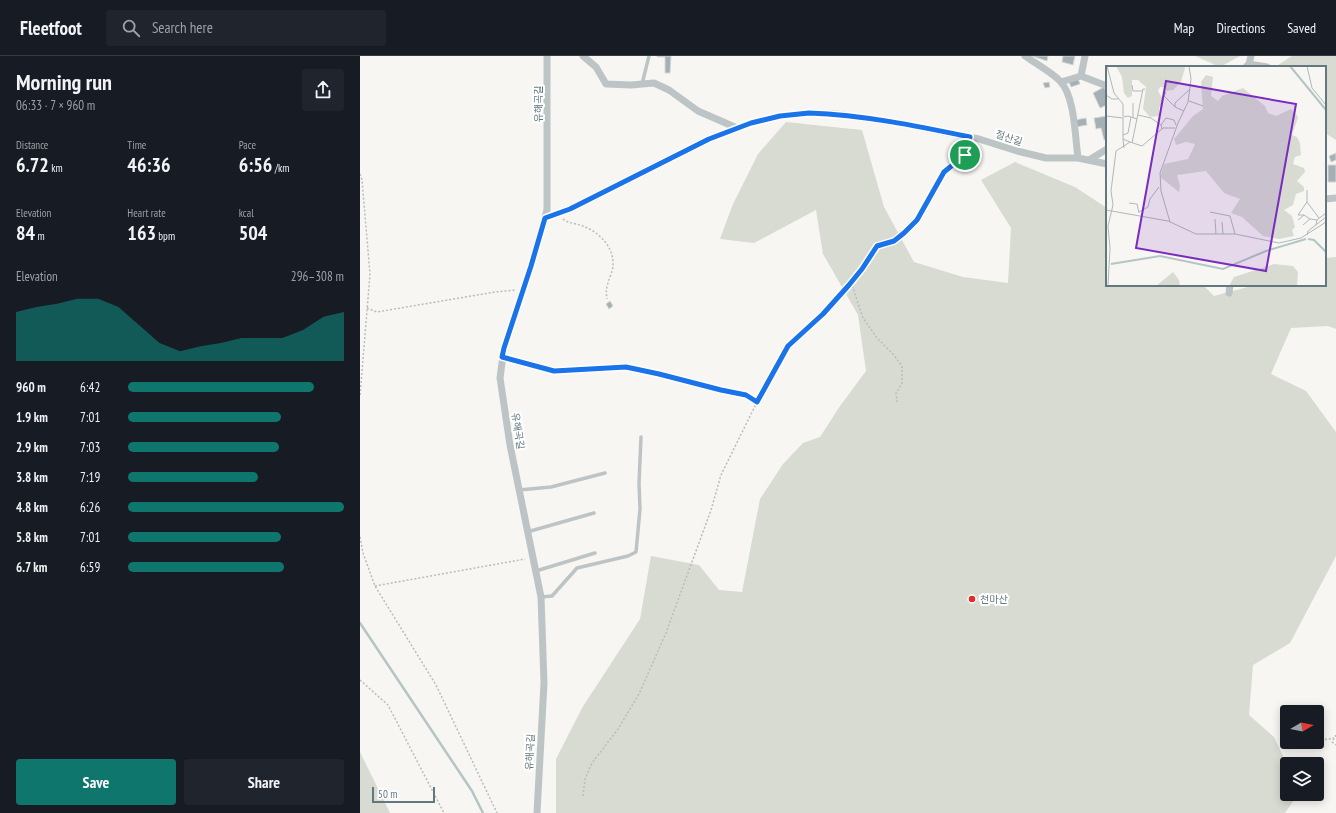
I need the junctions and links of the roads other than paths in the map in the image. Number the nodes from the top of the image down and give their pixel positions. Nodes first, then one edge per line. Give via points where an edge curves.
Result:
1 (548, 56) edge
2 (583, 56) edge
3 (649, 56) edge
4 (1025, 56) edge
5 (1085, 56) edge
6 (1251, 56) edge
7 (1251, 66) edge
8 (1081, 76) junction
9 (1061, 82) junction
10 (642, 84) junction
11 (1106, 86) edge
12 (737, 128) junction
13 (1106, 150) edge
14 (1078, 158) junction
15 (1089, 160) junction
16 (1106, 164) edge
17 (1336, 198) edge
18 (1326, 199) edge
19 (545, 218) junction
20 (1230, 286) edge
21 (1229, 293) dead end
22 (641, 437) dead end
23 (605, 473) dead end
24 (519, 490) junction
25 (594, 513) dead end
26 (528, 532) junction
27 (595, 553) dead end
28 (536, 572) junction
29 (541, 597) junction
30 (537, 813) edge

1 - 19 street, 유해곡길
2 - 10 street via 596,67 606,84
3 - 10 lane
4 - 9 street
5 - 8 street
6 - 7 street
8 - 9 street
8 - 11 street
9 - 14 street via 1070,99
10 - 12 street via 654,83 669,90 698,111
12 - 14 street, 절산길 via 780,116 836,114 970,137 1046,158
12 - 19 street, 절산길 via 709,139 570,209
13 - 15 street
14 - 15 street, 절산길
15 - 16 street, 절산길
17 - 18 street
19 - 24 street, 유해곡길 via 502,357 500,378
20 - 21 street
22 - 29 lane via 640,509 636,552 577,568 552,596
23 - 24 lane via 551,487
24 - 26 street, 유해곡길
25 - 26 lane
26 - 28 street, 유해곡길
27 - 28 lane
28 - 29 street, 유해곡길
29 - 30 street, 유해곡길 via 544,683

